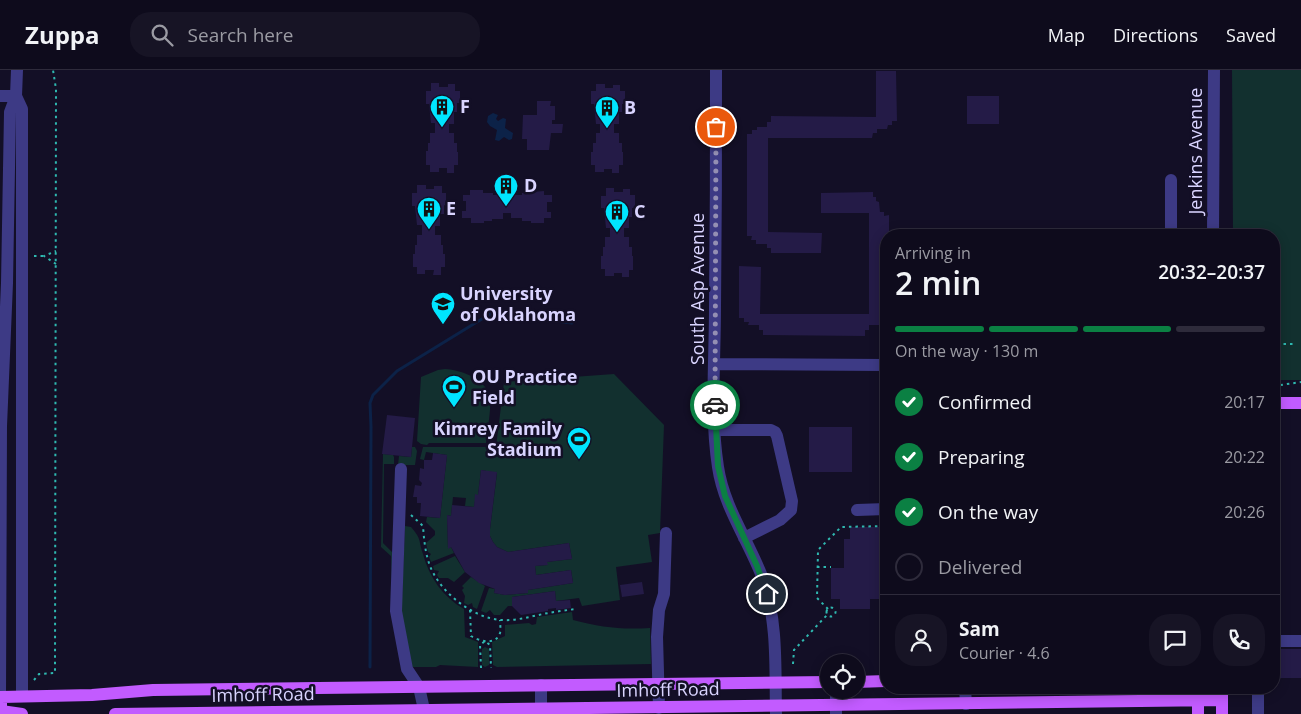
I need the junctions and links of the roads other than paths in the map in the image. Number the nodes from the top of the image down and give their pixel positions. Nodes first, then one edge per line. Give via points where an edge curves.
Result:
1 (16, 70) edge
2 (716, 70) edge
3 (1214, 70) edge
4 (0, 96) edge
5 (16, 96) junction
6 (1171, 180) dead end
7 (1171, 229) edge
8 (1213, 229) edge
9 (22, 236) junction
10 (4, 237) edge
11 (715, 364) junction
12 (880, 365) edge
13 (1280, 403) edge
14 (1301, 403) edge
15 (715, 430) junction
16 (401, 468) dead end
17 (1, 476) edge
18 (22, 476) junction
19 (880, 509) edge
20 (857, 510) dead end
21 (666, 533) dead end
22 (744, 538) junction
23 (1280, 641) edge
24 (1301, 641) edge
25 (880, 681) edge
26 (775, 682) junction
27 (820, 682) edge
28 (865, 682) edge
29 (658, 684) junction
30 (541, 685) junction
31 (419, 687) junction
32 (965, 694) edge
33 (1198, 694) edge
34 (1222, 694) edge
35 (1258, 694) edge
36 (22, 696) junction
37 (0, 697) edge
38 (1198, 701) junction
39 (966, 704) junction
40 (659, 708) junction
41 (541, 710) junction
42 (776, 710) edge
43 (837, 710) edge
44 (0, 712) edge
45 (425, 712) edge
46 (22, 714) edge
47 (115, 714) edge
48 (1198, 714) edge
49 (1222, 714) edge
50 (1258, 714) edge

1 - 5 street
2 - 11 street, South Asp Avenue
3 - 8 street, Jenkins Avenue
4 - 5 street
5 - 9 street via 22,109
5 - 10 street via 10,112
6 - 7 street
9 - 10 street
9 - 18 street
10 - 17 street
11 - 12 street
11 - 15 street, South Asp Avenue
13 - 14 main road
15 - 22 street, South Asp Avenue via 722,488
15 - 22 street via 771,430 777,436 792,501 791,510 780,520
16 - 31 street via 396,611 407,669
17 - 18 street
17 - 37 street
18 - 36 street
19 - 20 street
21 - 29 street via 664,594 657,637
22 - 26 street, South Asp Avenue via 772,608
23 - 24 street
25 - 28 main road
26 - 27 main road, Imhoff Road
26 - 29 main road, Imhoff Road
26 - 42 street, South Asp Avenue
29 - 30 main road, Imhoff Road
29 - 40 street
30 - 31 main road, Imhoff Road
30 - 41 street
31 - 36 main road, Imhoff Road via 163,690
31 - 45 street
32 - 39 street
33 - 38 main road
34 - 38 main road, Imhoff Road
34 - 49 main road
35 - 50 street
36 - 37 main road, Imhoff Road
36 - 46 main road
37 - 44 main road
38 - 39 main road, Imhoff Road
38 - 48 main road
39 - 43 main road, Imhoff Road
40 - 41 main road, Imhoff Road
40 - 42 main road, Imhoff Road
41 - 45 main road, Imhoff Road
42 - 43 main road, Imhoff Road
44 - 46 main road
45 - 47 main road, Imhoff Road

